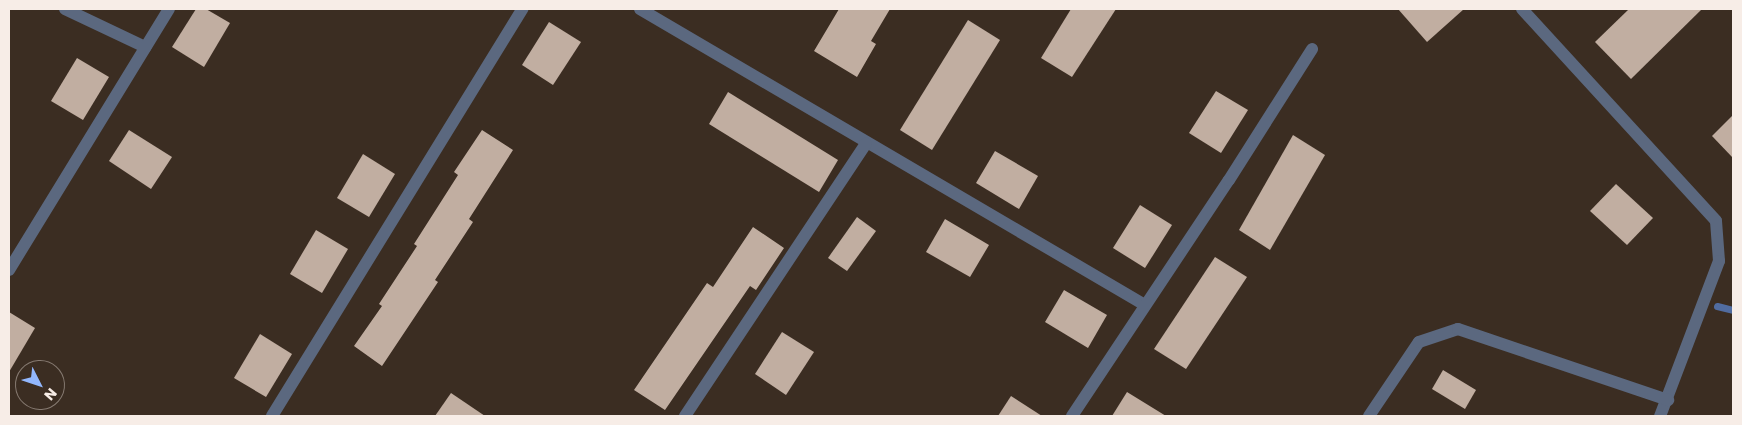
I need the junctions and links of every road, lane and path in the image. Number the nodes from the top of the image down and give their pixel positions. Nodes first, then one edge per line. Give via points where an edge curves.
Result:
1 (65, 9) edge
2 (168, 9) edge
3 (522, 9) edge
4 (640, 9) edge
5 (1522, 9) edge
6 (145, 47) junction
7 (1312, 49) dead end
8 (866, 144) junction
9 (9, 270) edge
10 (1145, 305) junction
11 (1668, 400) junction
12 (272, 416) edge
13 (685, 416) edge
14 (1072, 416) edge
15 (1369, 416) edge
16 (1660, 416) edge

1 - 6 street
2 - 6 street
3 - 12 street
4 - 8 street
5 - 11 street via 1716,221 1719,262
6 - 9 street
7 - 10 street
8 - 10 street
8 - 13 street
10 - 14 street
11 - 15 street via 1458,328 1419,342
11 - 16 street

